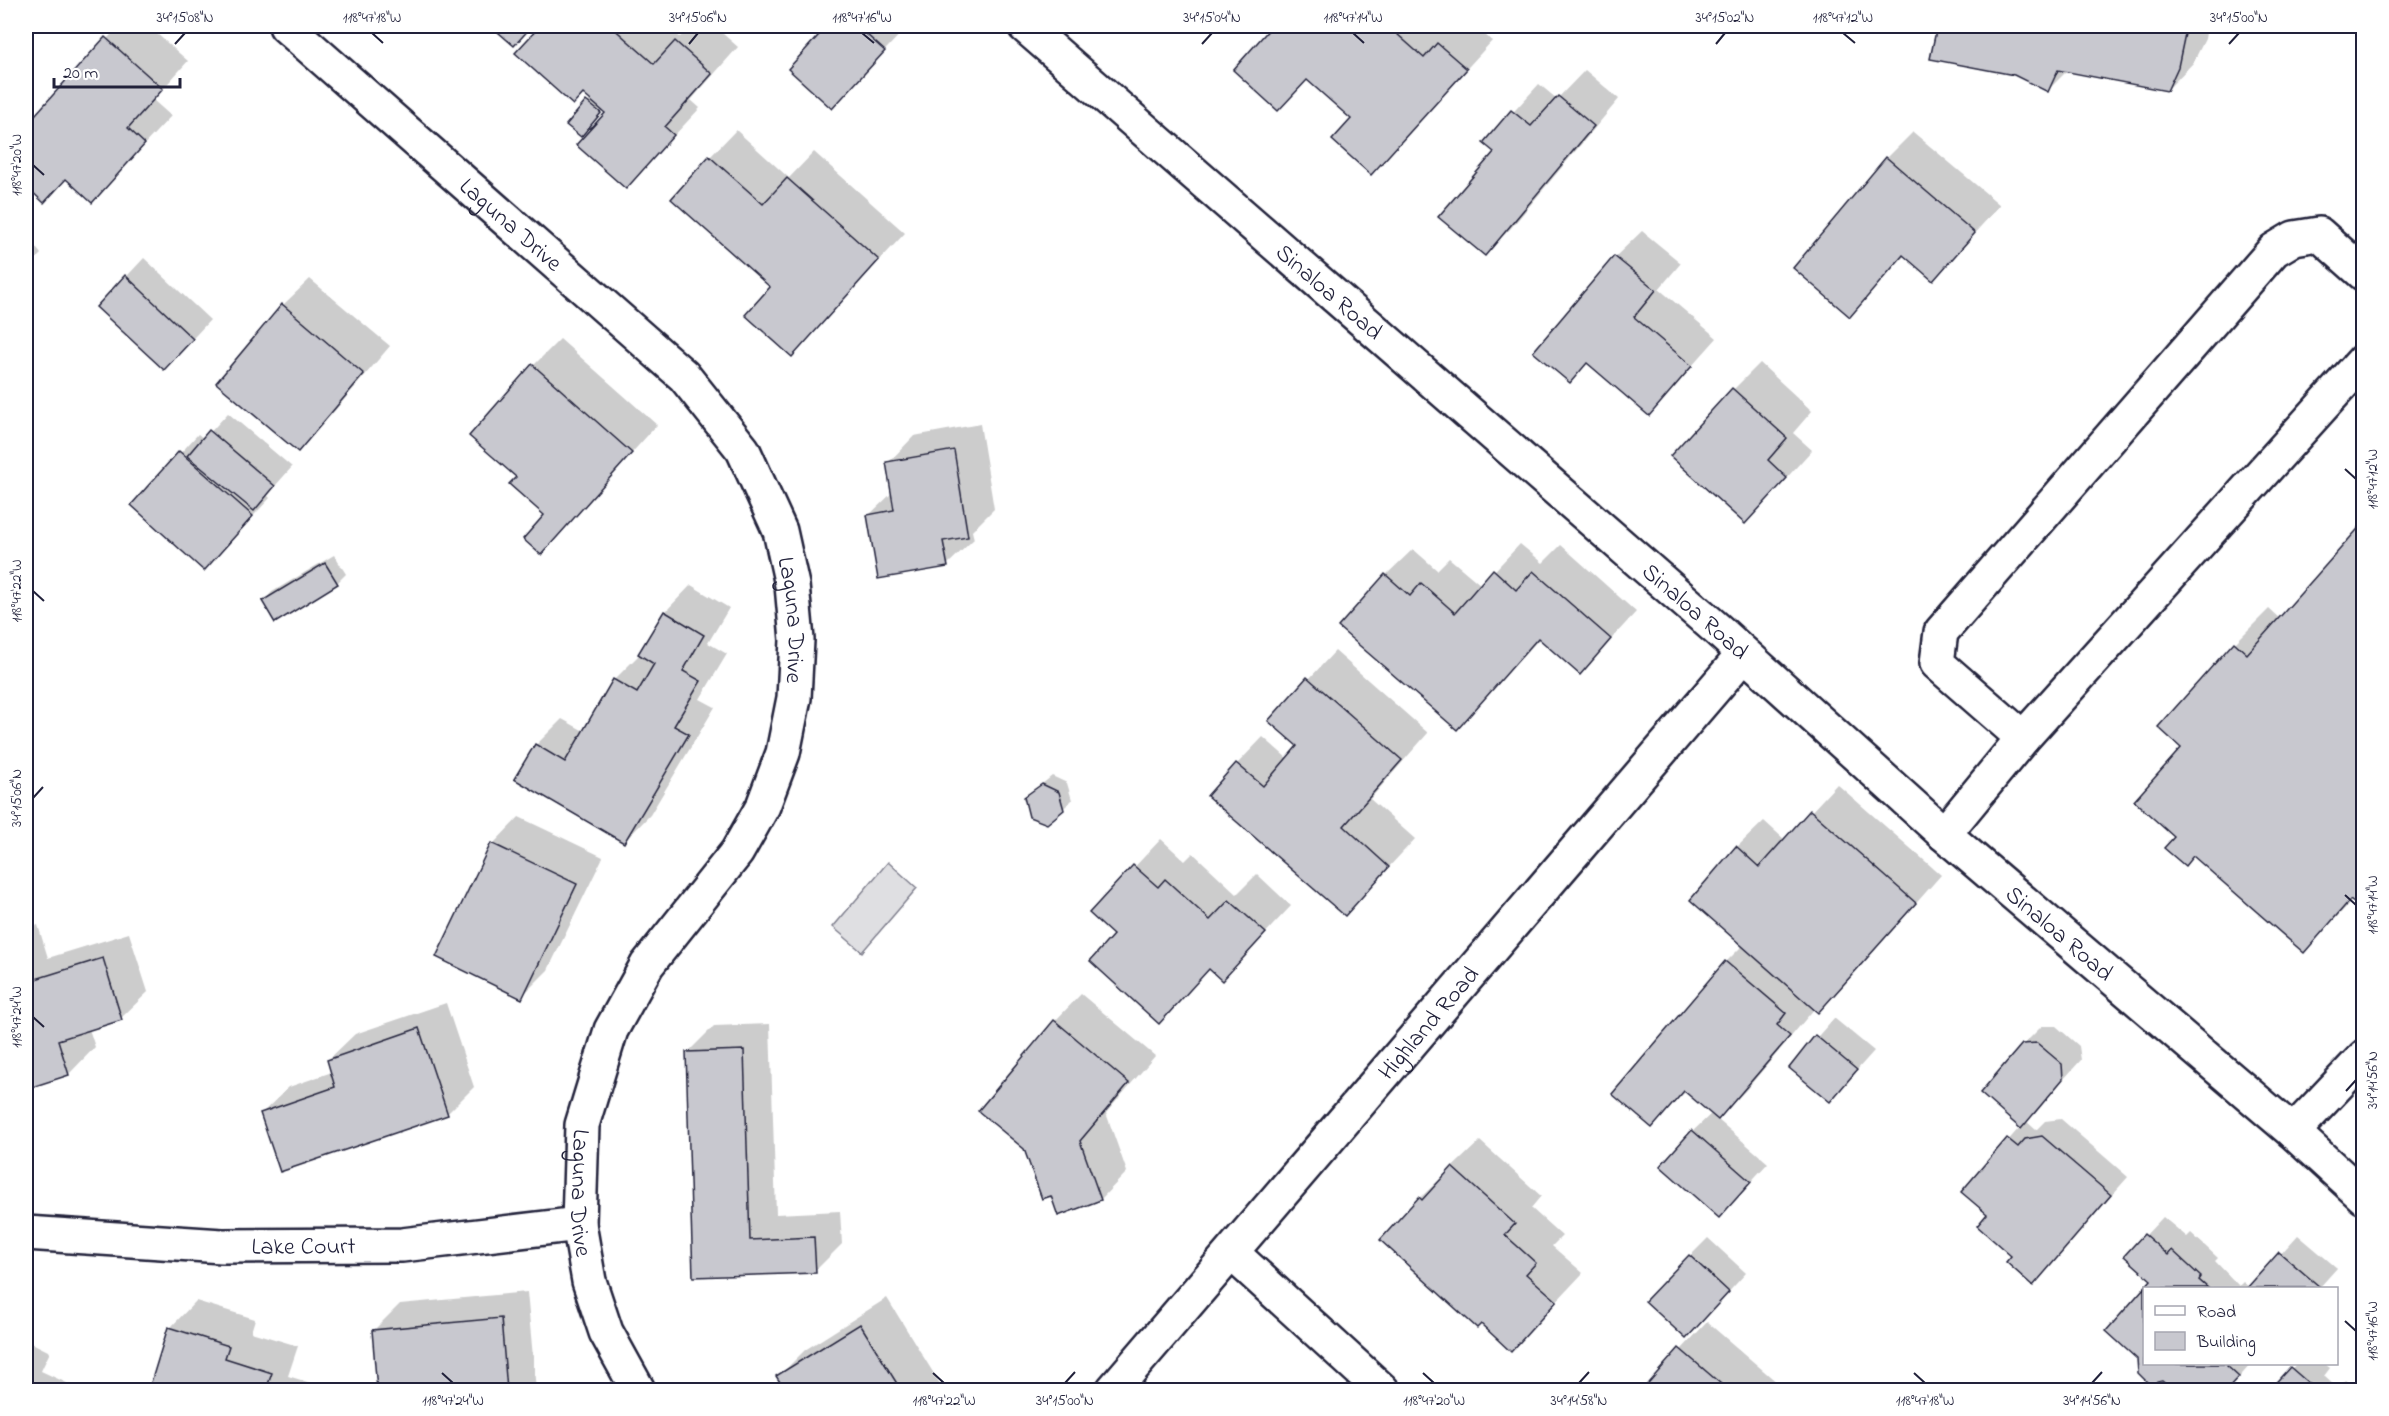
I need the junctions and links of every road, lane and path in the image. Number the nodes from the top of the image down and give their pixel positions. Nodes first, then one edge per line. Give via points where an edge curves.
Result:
1 (286, 26) edge
2 (1025, 26) edge
3 (2364, 273) edge
4 (2364, 360) edge
5 (1744, 654) junction
6 (2023, 738) junction
7 (1944, 834) junction
8 (2364, 1056) edge
9 (2293, 1132) junction
10 (2364, 1197) edge
11 (579, 1224) junction
12 (26, 1233) edge
13 (1232, 1253) junction
14 (638, 1390) edge
15 (1113, 1390) edge
16 (1382, 1390) edge

1 - 11 street, Laguna Drive via 684,376 743,450 780,531 792,585 797,640 794,698 783,753 763,806 737,852 647,965 611,1030 582,1125
2 - 5 street, Sinaloa Road
3 - 6 street via 2319,234 2294,238 2274,250 1941,632 1937,663
4 - 6 street
5 - 7 street, Sinaloa Road
5 - 13 street, Highland Road
6 - 7 street
7 - 9 street, Sinaloa Road
8 - 9 street
9 - 10 street, Sinaloa Road
11 - 12 street, Lake Court via 402,1245 222,1246
11 - 14 street, Laguna Drive via 589,1281 606,1332
13 - 15 street, Highland Road
13 - 16 street

